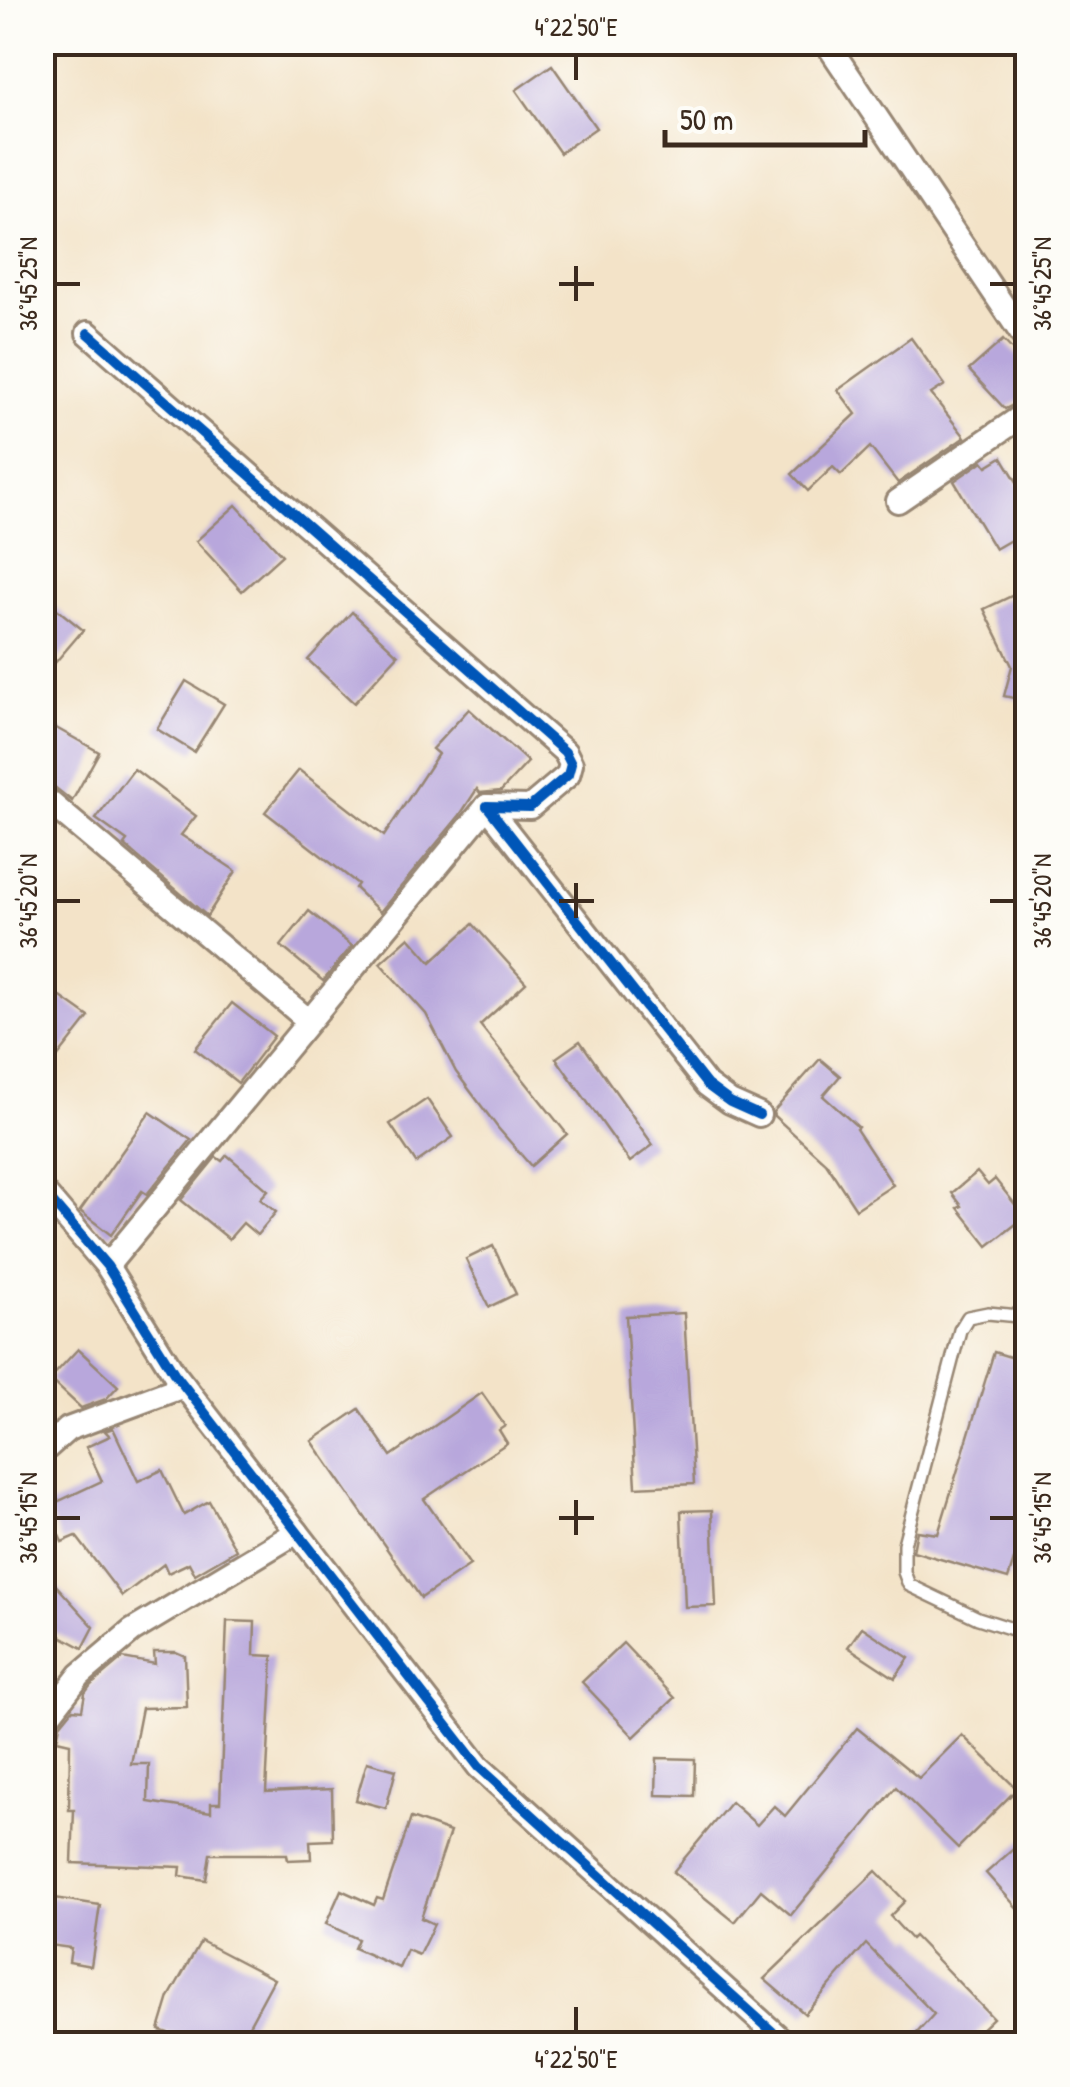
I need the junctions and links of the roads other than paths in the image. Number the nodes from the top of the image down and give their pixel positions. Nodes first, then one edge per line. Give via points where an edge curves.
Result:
1 (826, 42) edge
2 (88, 332) dead end
3 (1028, 342) edge
4 (1028, 412) edge
5 (898, 502) dead end
6 (42, 796) edge
7 (487, 806) junction
8 (310, 1021) junction
9 (759, 1114) dead end
10 (42, 1190) edge
11 (107, 1266) junction
12 (1028, 1317) edge
13 (184, 1386) junction
14 (42, 1452) edge
15 (297, 1532) junction
16 (1028, 1634) edge
17 (42, 1724) edge
18 (786, 2044) edge

1 - 3 street
2 - 7 street via 565,752 568,775 530,807
4 - 5 street
6 - 8 street
7 - 8 street
7 - 9 street via 707,1085
8 - 11 street
10 - 11 street
11 - 13 street
12 - 16 lane via 978,1315 960,1330 904,1544 910,1585
13 - 14 street via 68,1429
13 - 15 street
15 - 17 street via 132,1631 80,1675
15 - 18 street via 479,1767

